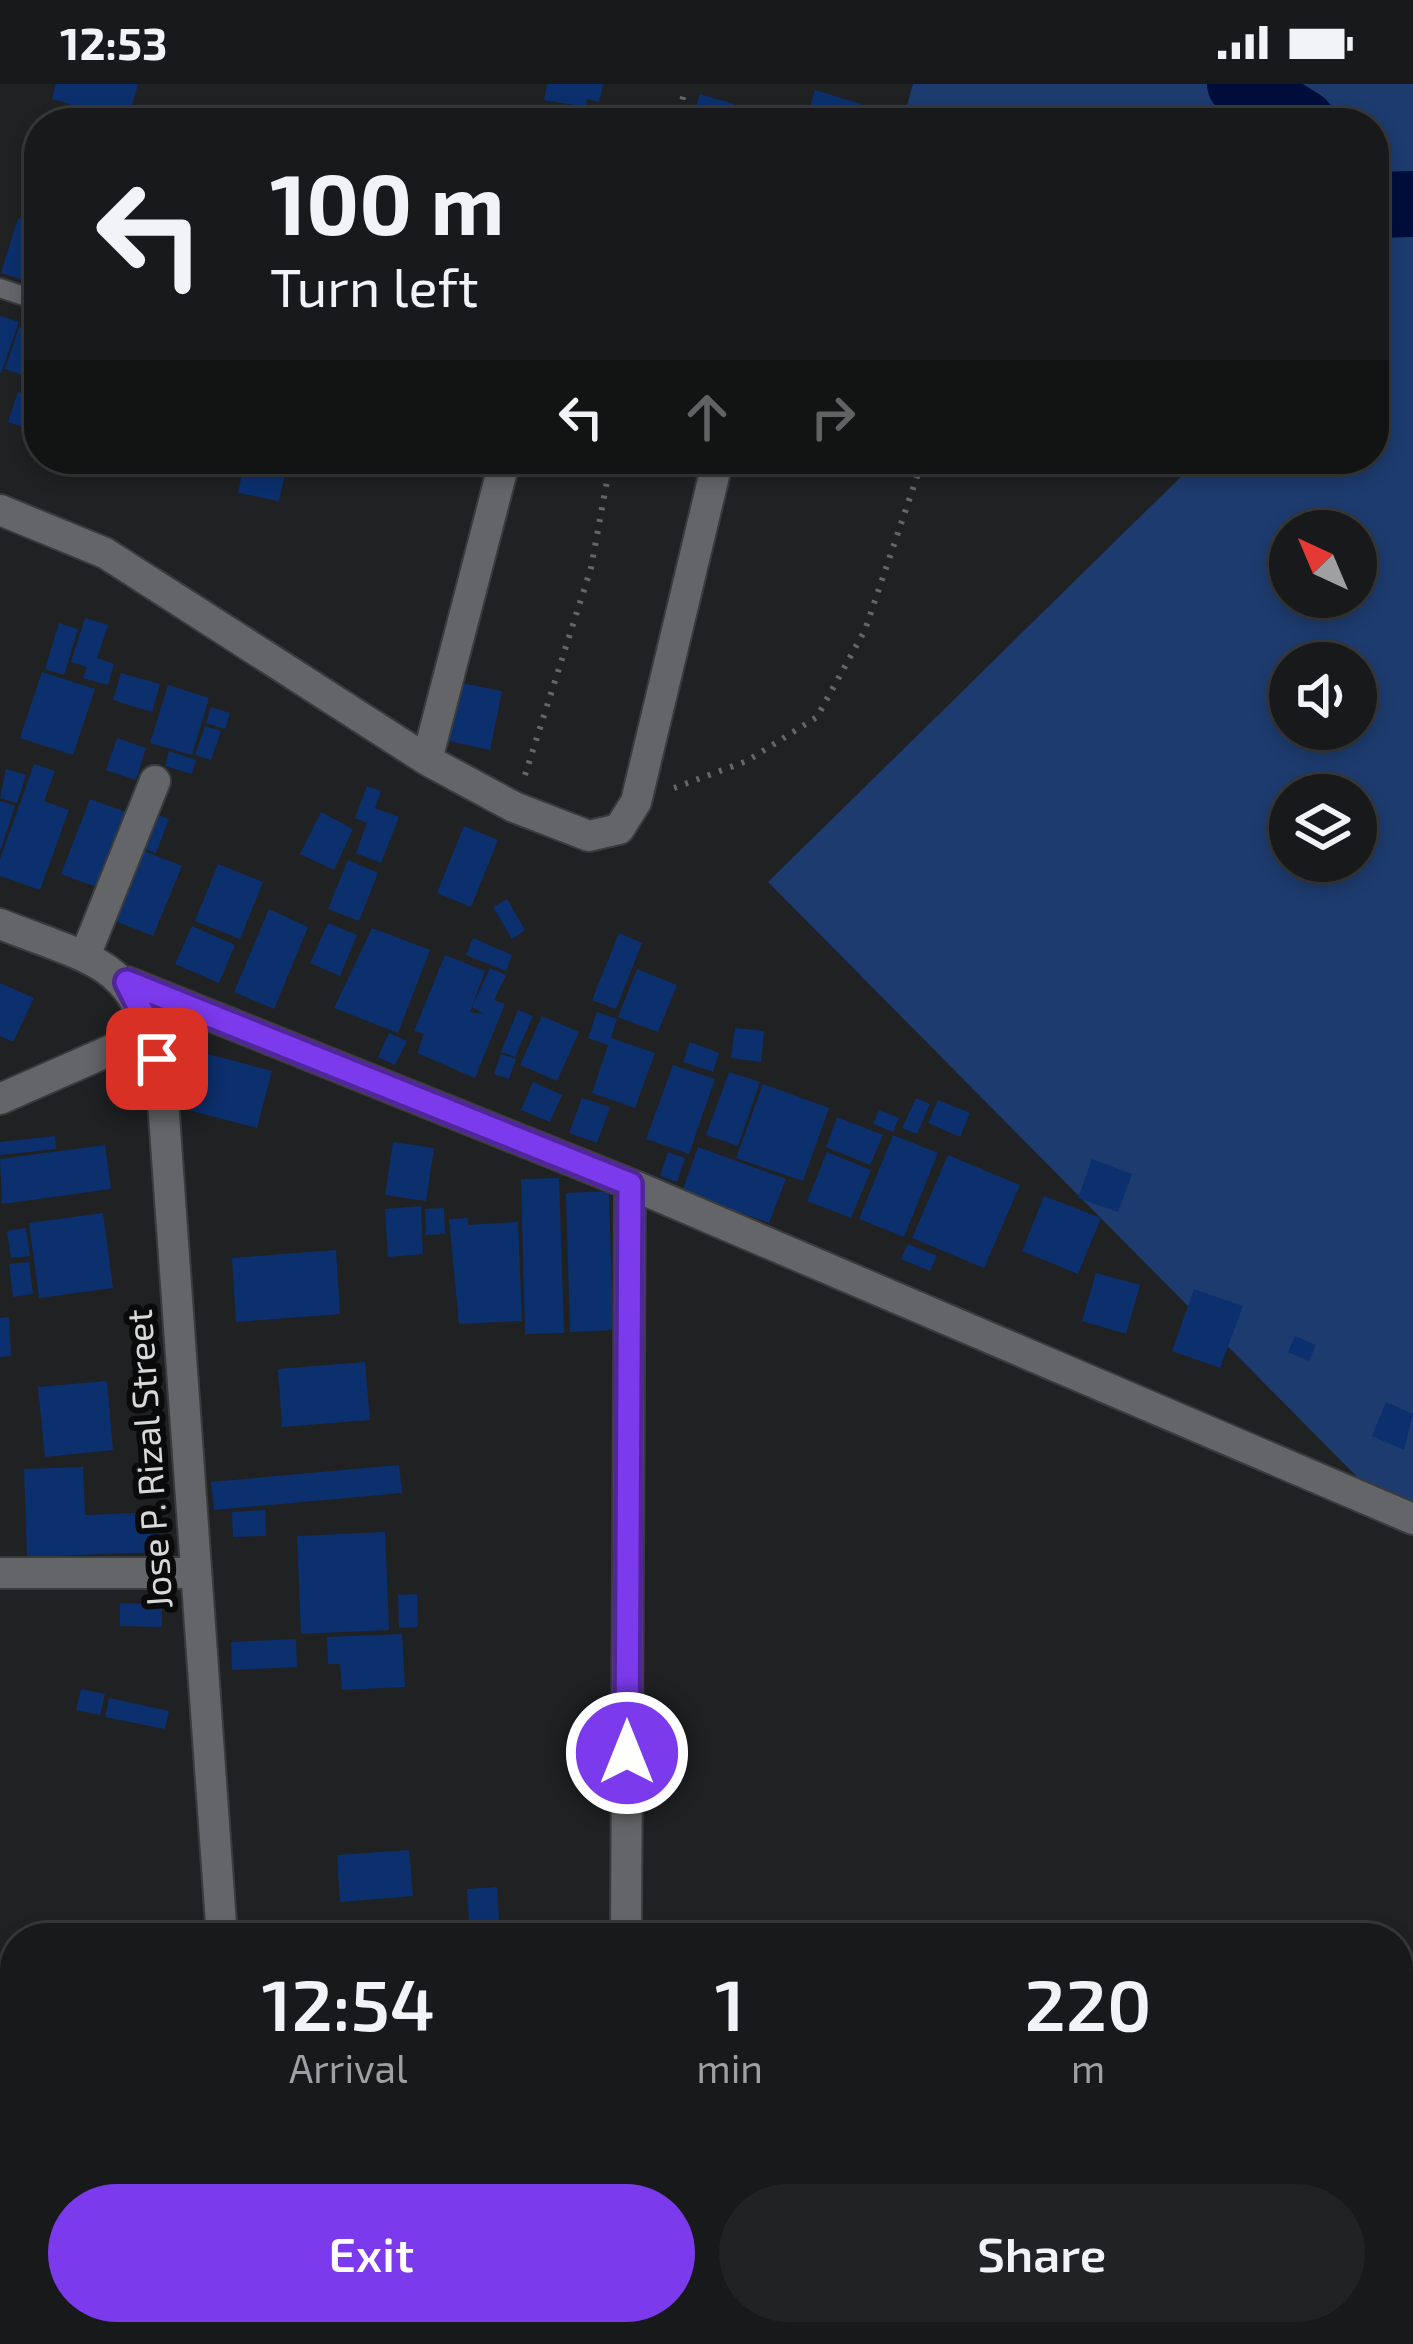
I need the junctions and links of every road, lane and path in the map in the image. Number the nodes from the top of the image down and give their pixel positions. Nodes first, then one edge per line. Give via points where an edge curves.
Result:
1 (684, 93) dead end
2 (680, 108) edge
3 (501, 474) edge
4 (607, 474) edge
5 (714, 474) edge
6 (917, 474) edge
7 (0, 510) edge
8 (427, 760) junction
9 (155, 781) dead end
10 (636, 802) junction
11 (514, 807) junction
12 (0, 924) edge
13 (85, 956) junction
14 (127, 982) junction
15 (152, 1032) junction
16 (0, 1099) edge
17 (630, 1184) junction
18 (1413, 1519) edge
19 (0, 1573) edge
20 (196, 1573) junction
21 (221, 1923) edge
22 (626, 1923) edge

1 - 2 path
3 - 8 street
4 - 11 path via 591,568
5 - 10 street
6 - 10 path via 865,630 817,717 747,760
7 - 8 street via 105,553
8 - 11 street
9 - 13 street
10 - 11 street via 619,829 589,836
12 - 13 street
13 - 14 street
14 - 15 street, Jose P. Rizal Street
14 - 17 street
15 - 16 street
15 - 20 street, Jose P. Rizal Street
17 - 18 street
17 - 22 street
19 - 20 street
20 - 21 street, Jose P. Rizal Street

